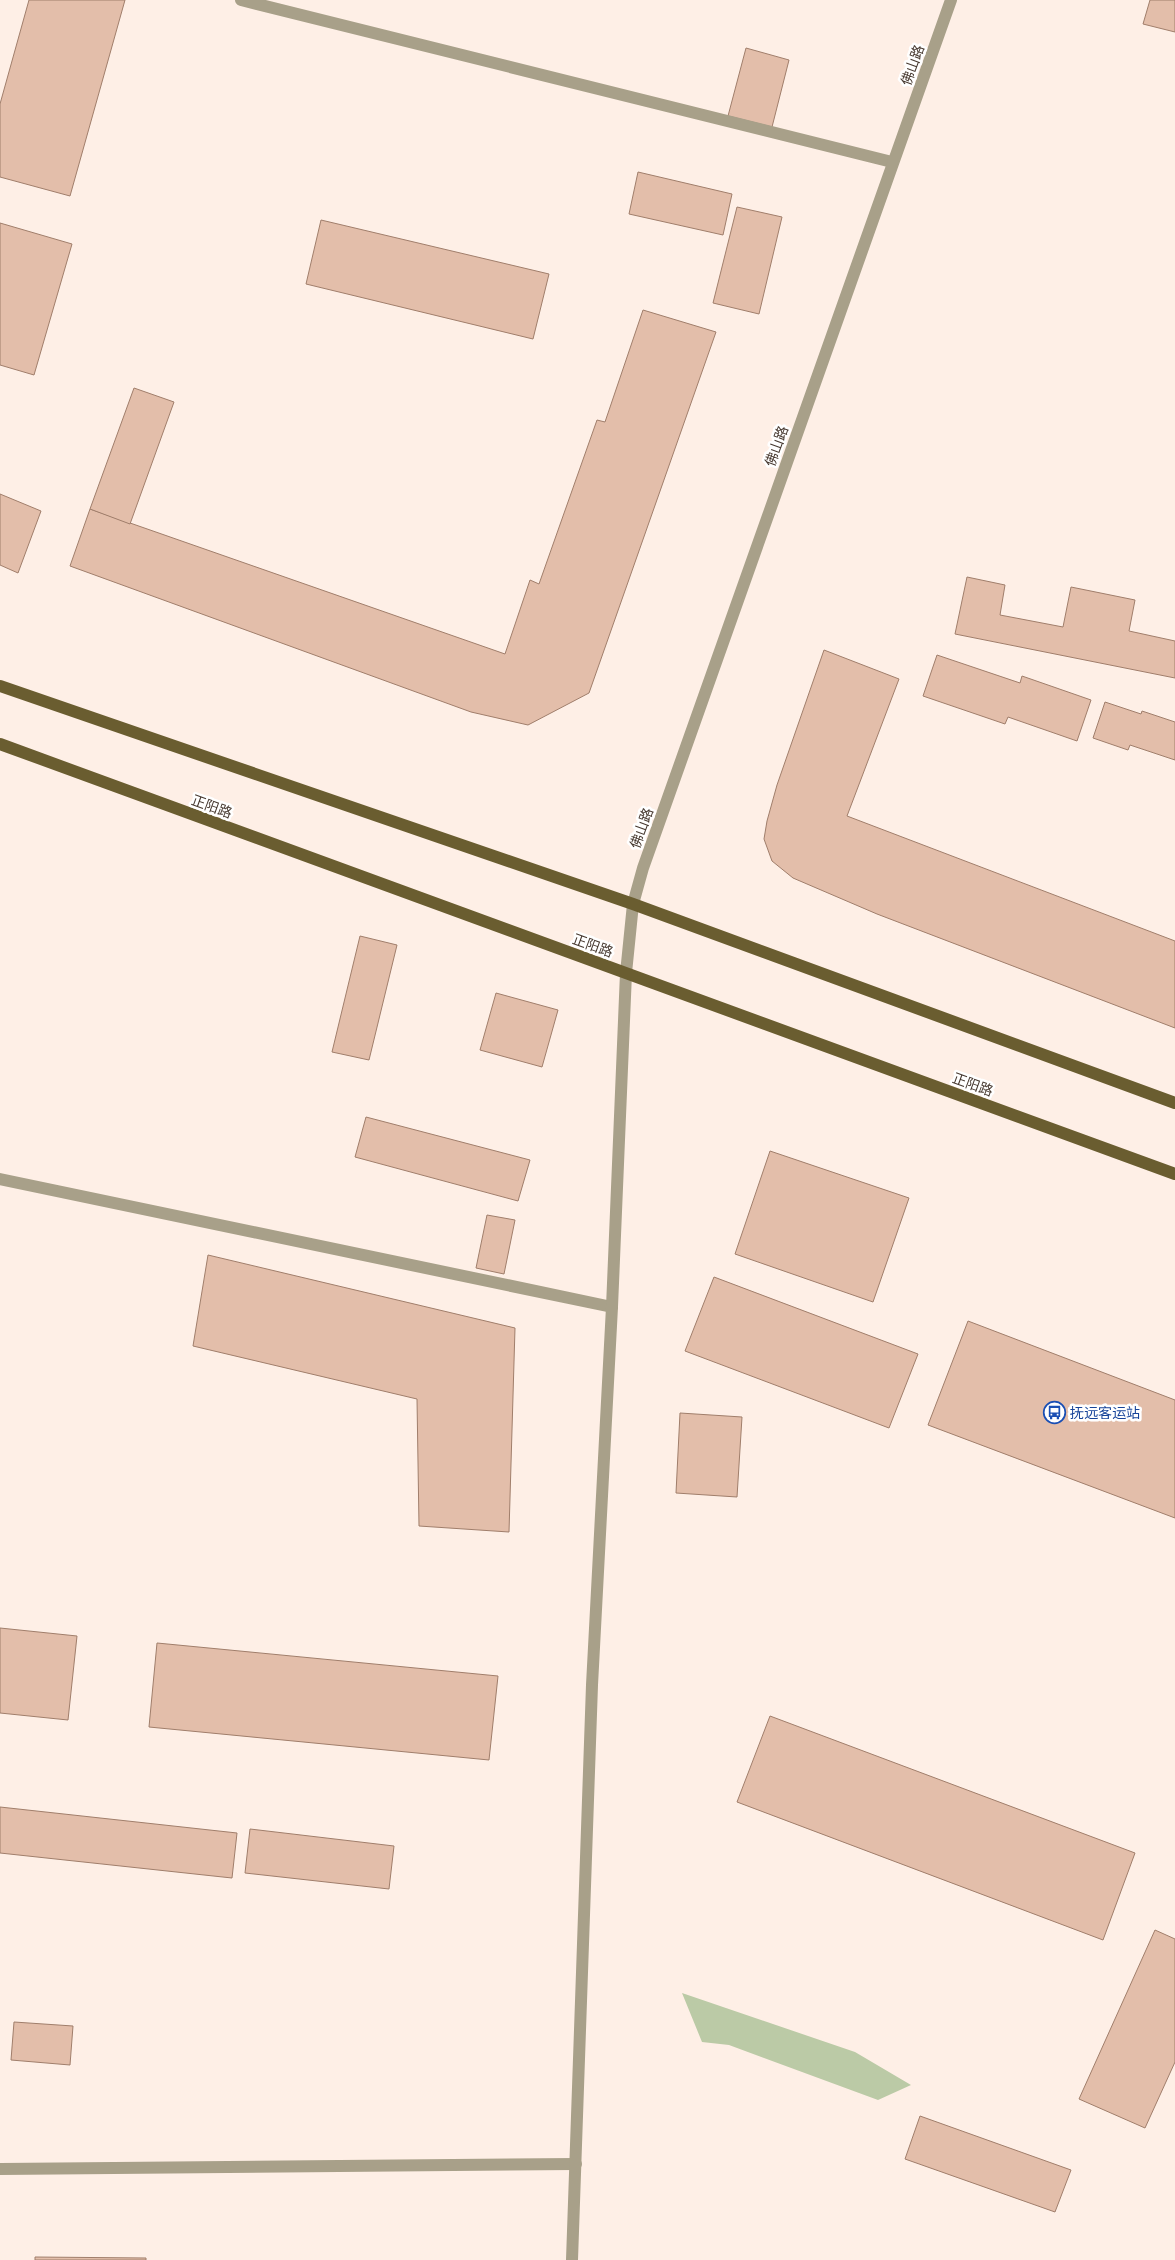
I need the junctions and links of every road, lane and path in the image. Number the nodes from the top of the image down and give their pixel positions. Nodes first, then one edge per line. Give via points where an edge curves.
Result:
1 (241, 0) edge
2 (951, 0) edge
3 (892, 162) junction
4 (0, 686) edge
5 (0, 744) edge
6 (633, 904) junction
7 (626, 973) junction
8 (1175, 1103) edge
9 (1175, 1174) edge
10 (0, 1179) edge
11 (612, 1307) junction
12 (576, 2164) junction
13 (0, 2169) edge
14 (572, 2260) edge

1 - 3 street
2 - 3 street, 佛山路
3 - 6 street, 佛山路 via 642,868
4 - 6 main road
5 - 7 main road, 正阳路
6 - 7 street, 佛山路
6 - 8 main road
7 - 9 main road, 正阳路
7 - 11 street, 佛山路
10 - 11 street
11 - 12 street, 佛山路 via 592,1685
12 - 13 street
12 - 14 street, 佛山路

